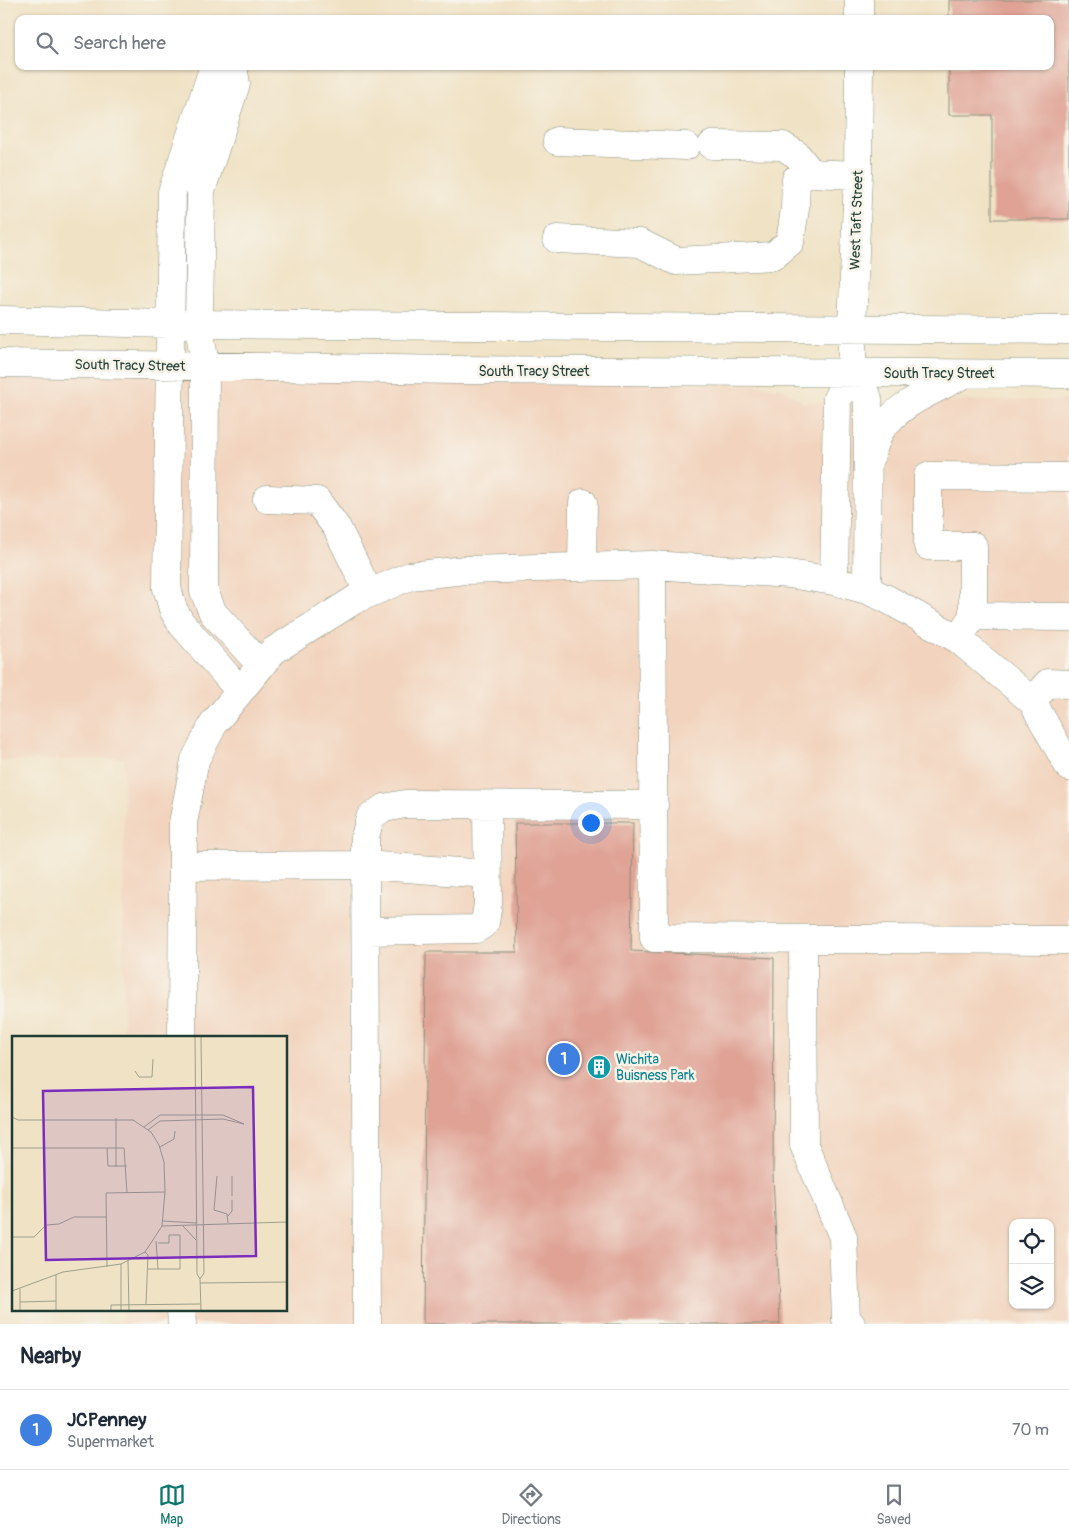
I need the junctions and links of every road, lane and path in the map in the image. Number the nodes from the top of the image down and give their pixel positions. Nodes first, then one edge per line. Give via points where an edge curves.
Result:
1 (859, 0) edge
2 (859, 15) edge
3 (219, 70) edge
4 (234, 70) edge
5 (858, 70) edge
6 (557, 141) dead end
7 (811, 173) junction
8 (858, 175) junction
9 (557, 239) dead end
10 (0, 320) edge
11 (170, 324) junction
12 (199, 324) junction
13 (852, 329) junction
14 (1069, 330) edge
15 (0, 363) edge
16 (170, 366) junction
17 (205, 367) junction
18 (852, 373) junction
19 (966, 374) junction
20 (1069, 374) edge
21 (868, 463) junction
22 (1069, 477) edge
23 (267, 499) dead end
24 (582, 503) dead end
25 (652, 565) junction
26 (582, 567) junction
27 (834, 581) junction
28 (868, 590) junction
29 (369, 593) junction
30 (973, 616) junction
31 (1069, 617) edge
32 (958, 639) junction
33 (261, 665) junction
34 (1069, 684) edge
35 (240, 691) junction
36 (1032, 701) junction
37 (1069, 766) edge
38 (487, 805) junction
39 (654, 805) junction
40 (365, 865) junction
41 (183, 866) junction
42 (487, 874) junction
43 (366, 931) junction
44 (803, 939) junction
45 (1069, 940) edge
46 (182, 1036) edge
47 (366, 1324) edge
48 (851, 1324) edge

1 - 2 street
3 - 11 street via 211,76 172,192
4 - 12 street via 236,84 201,191
5 - 8 street, West Taft Street
6 - 7 street via 784,146 797,155
7 - 8 street
7 - 9 street via 796,179 790,242 774,256 676,261 640,243
8 - 13 street, West Taft Street
10 - 11 street
11 - 12 street
11 - 16 street
12 - 13 street
12 - 17 street
13 - 14 street
13 - 18 street, West Taft Street
15 - 16 street, South Tracy Street
16 - 17 street, South Tracy Street
16 - 35 street via 167,588 173,610 182,623
17 - 18 street, South Tracy Street
17 - 33 street via 204,591 213,613
18 - 19 street, South Tracy Street
18 - 21 street via 868,398
18 - 27 street via 836,398
19 - 20 street, South Tracy Street
19 - 21 street via 900,409 880,432
21 - 28 street
22 - 30 street via 928,476 928,546 973,546
23 - 29 street via 317,501 336,528
24 - 26 street
25 - 26 street
25 - 27 street via 790,574
25 - 39 street
26 - 29 street via 465,570 410,576
27 - 28 street
28 - 32 street
29 - 33 street via 273,651
30 - 31 street
30 - 32 street
32 - 36 street
33 - 35 street
34 - 36 street via 1048,683
35 - 41 street via 214,723 195,760 183,823
36 - 37 street
38 - 39 street
38 - 40 street via 405,804 384,808 370,818
38 - 42 street
39 - 44 street via 654,938
40 - 41 street
40 - 42 street
40 - 43 street
41 - 46 street
42 - 43 street via 485,922 476,928
43 - 47 street
44 - 45 street
44 - 48 street via 804,1145 843,1237 846,1319

